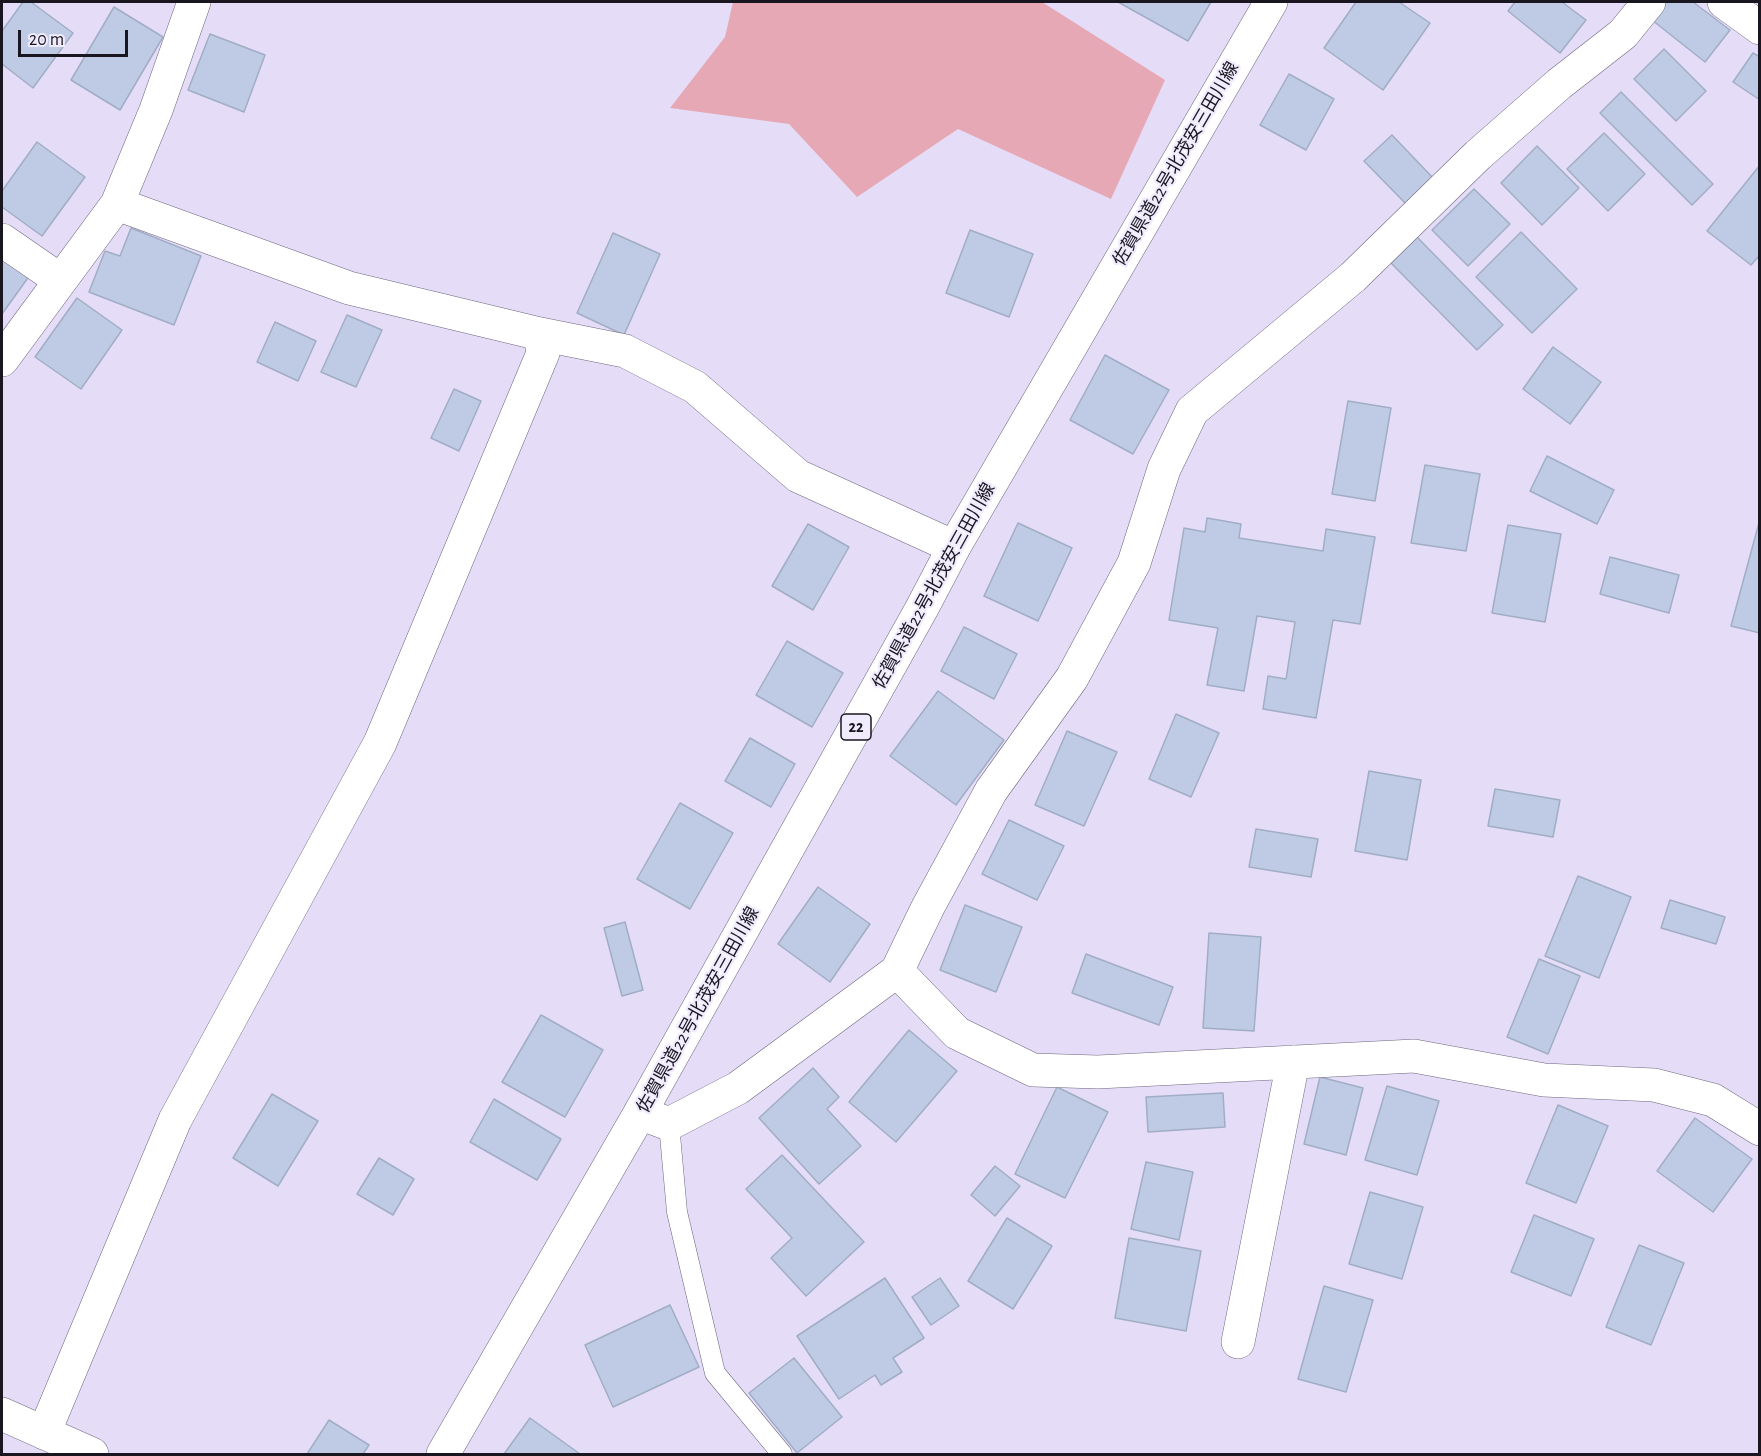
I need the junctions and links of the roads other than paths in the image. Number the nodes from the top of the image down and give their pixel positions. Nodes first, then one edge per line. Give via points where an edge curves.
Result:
1 (194, 2) edge
2 (1271, 2) edge
3 (1649, 2) edge
4 (1724, 2) edge
5 (1760, 28) edge
6 (117, 204) junction
7 (2, 240) edge
8 (60, 280) junction
9 (540, 334) junction
10 (2, 360) edge
11 (954, 547) junction
12 (897, 971) junction
13 (1293, 1062) junction
14 (654, 1119) junction
15 (1760, 1129) edge
16 (1238, 1342) dead end
17 (2, 1414) edge
18 (44, 1433) junction
19 (92, 1455) edge
20 (443, 1455) edge
21 (782, 1455) edge

1 - 6 street
2 - 11 street, 佐賀県道22号北茂安三田川線 / 22
3 - 12 street via 1623,34 1478,155 1353,277 1192,411 1164,468 1134,562 1072,678 991,791
4 - 5 street
6 - 8 street
6 - 9 street via 349,288
7 - 8 street
8 - 10 street
9 - 11 street via 625,351 695,387 798,476
9 - 18 street via 543,353 380,742 175,1120
11 - 14 street, 佐賀県道22号北茂安三田川線 / 22
12 - 13 street via 957,1033 1033,1070 1098,1072
12 - 14 street via 738,1088
13 - 15 street via 1414,1056 1544,1080 1654,1085 1713,1100
13 - 16 street
14 - 20 street, 佐賀県道22号北茂安三田川線 / 22
14 - 21 lane via 715,1373
17 - 18 street
18 - 19 street

